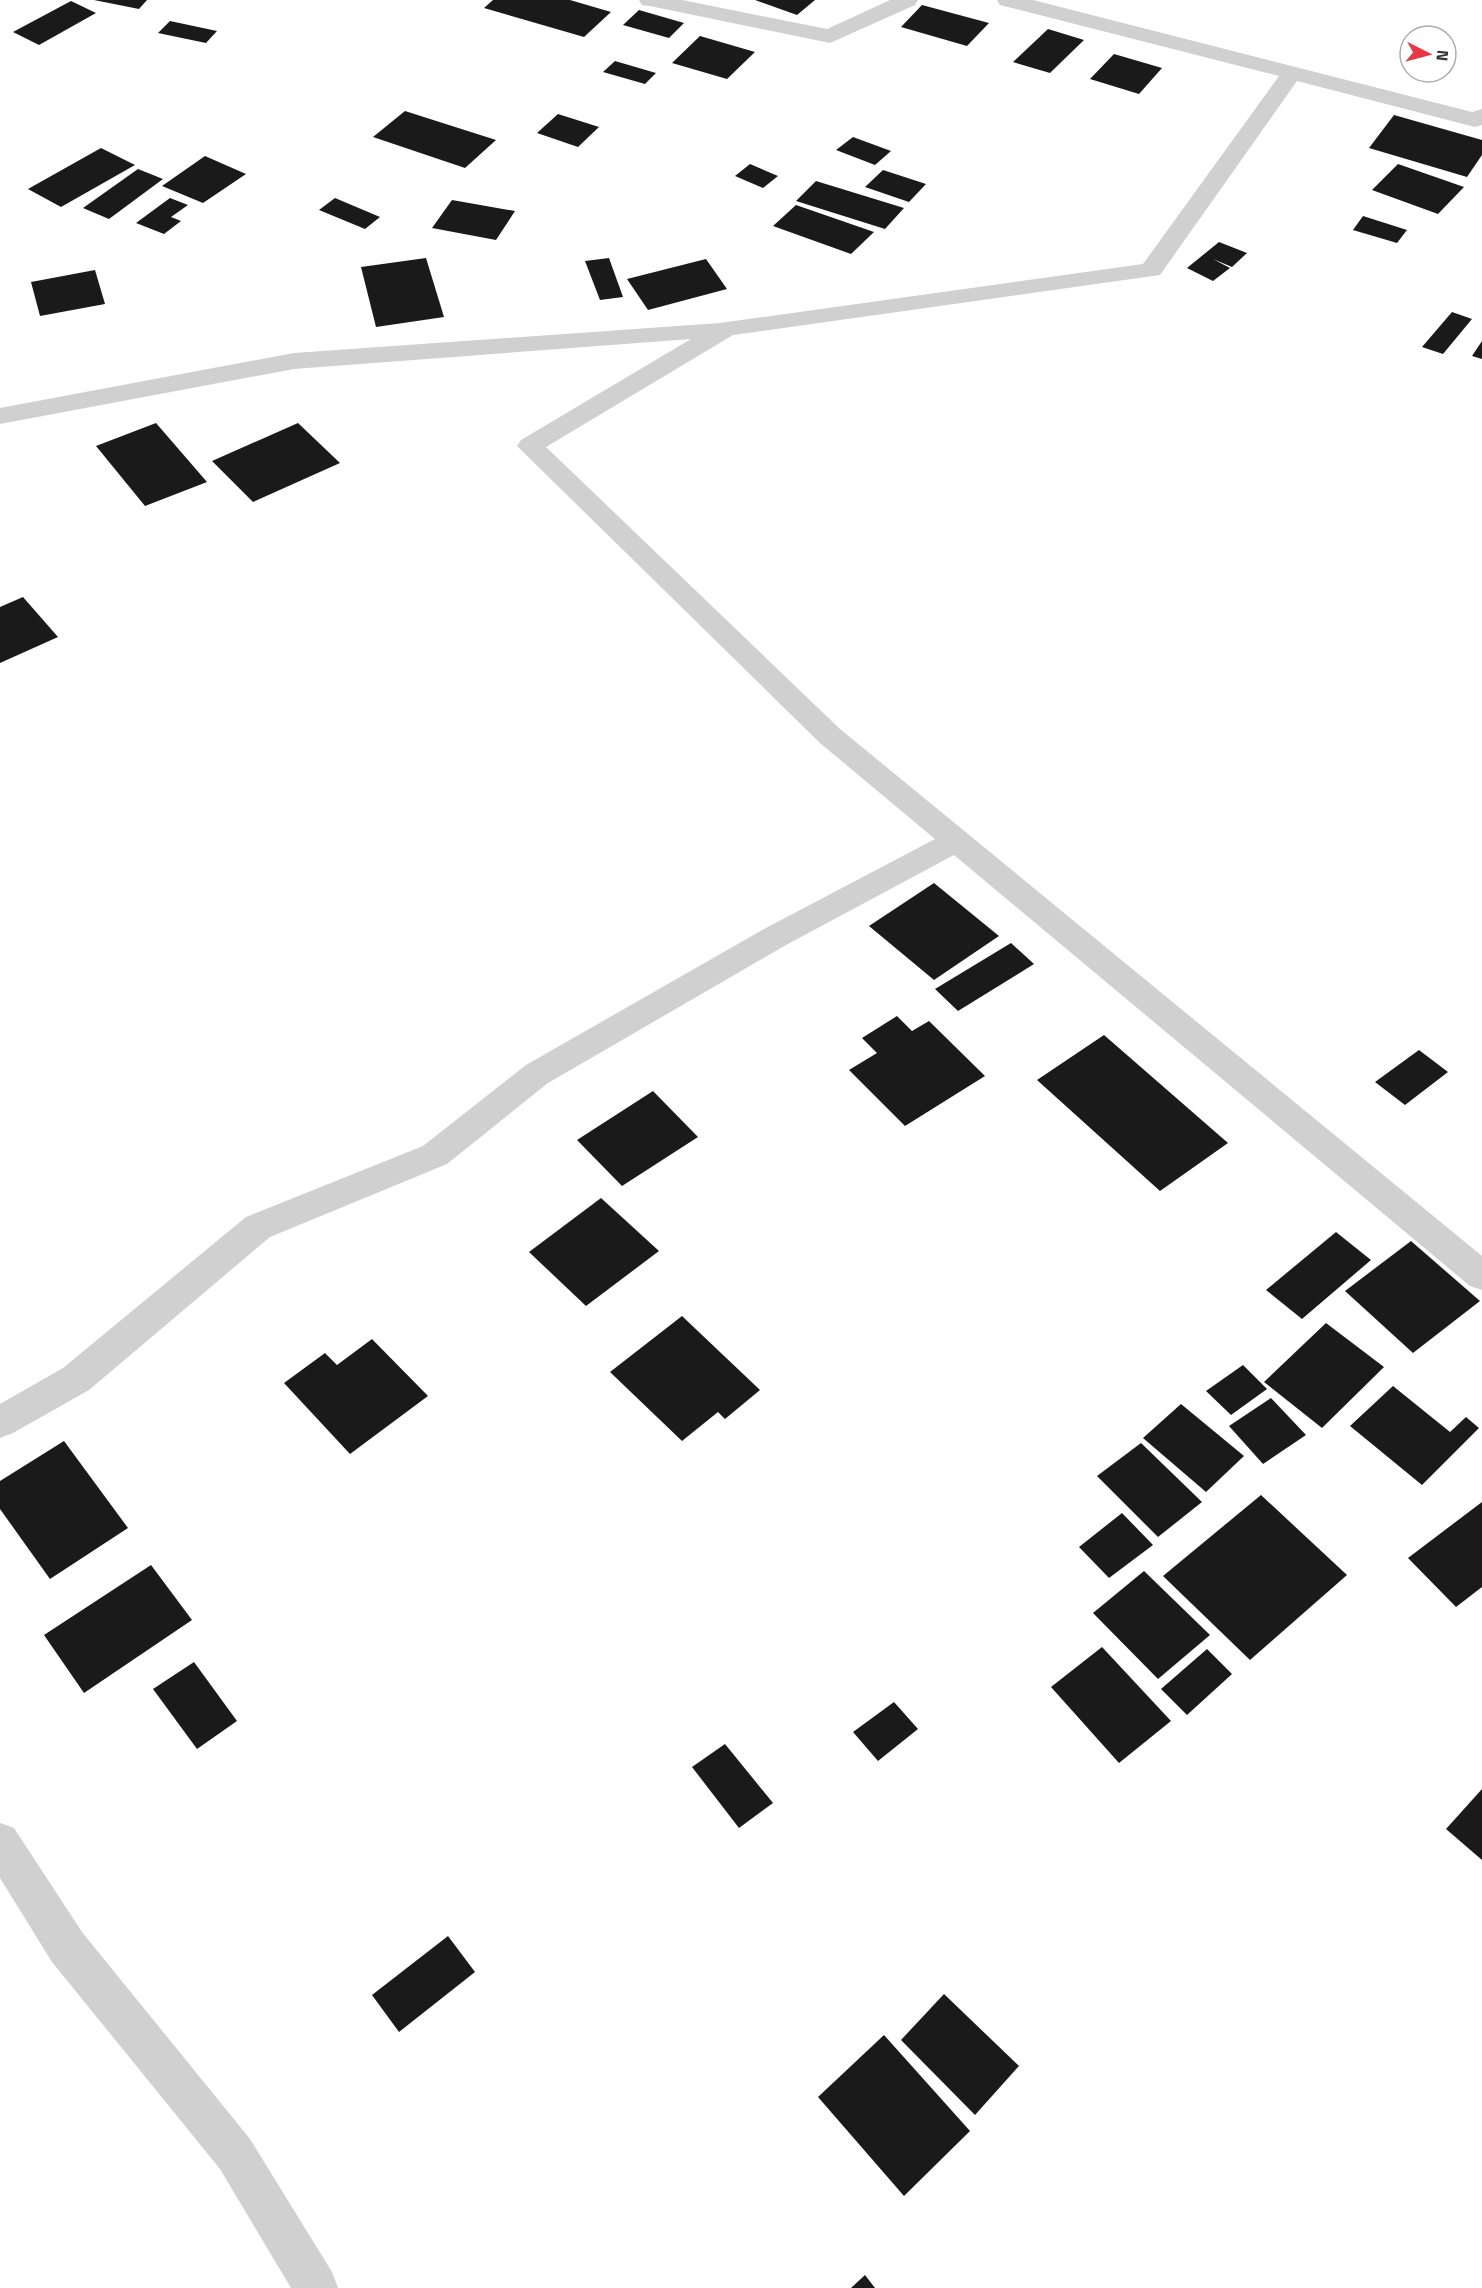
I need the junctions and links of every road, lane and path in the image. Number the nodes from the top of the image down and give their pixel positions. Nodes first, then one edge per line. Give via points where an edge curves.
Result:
1 (650, 0) edge
2 (907, 0) edge
3 (1008, 0) edge
4 (1293, 73) junction
5 (1482, 116) edge
6 (726, 329) junction
7 (0, 416) edge
8 (956, 841) junction
9 (1482, 1276) edge
10 (0, 1422) edge
11 (0, 1842) edge
12 (316, 2288) edge

1 - 2 street via 830,36
3 - 4 street
4 - 5 street via 1475,120
4 - 6 street via 1151,270
6 - 7 street via 294,362
6 - 8 street via 530,446 830,736
8 - 9 street
8 - 10 street via 775,938 537,1074 435,1155 258,1227 76,1379
11 - 12 street via 67,1947 235,2154

